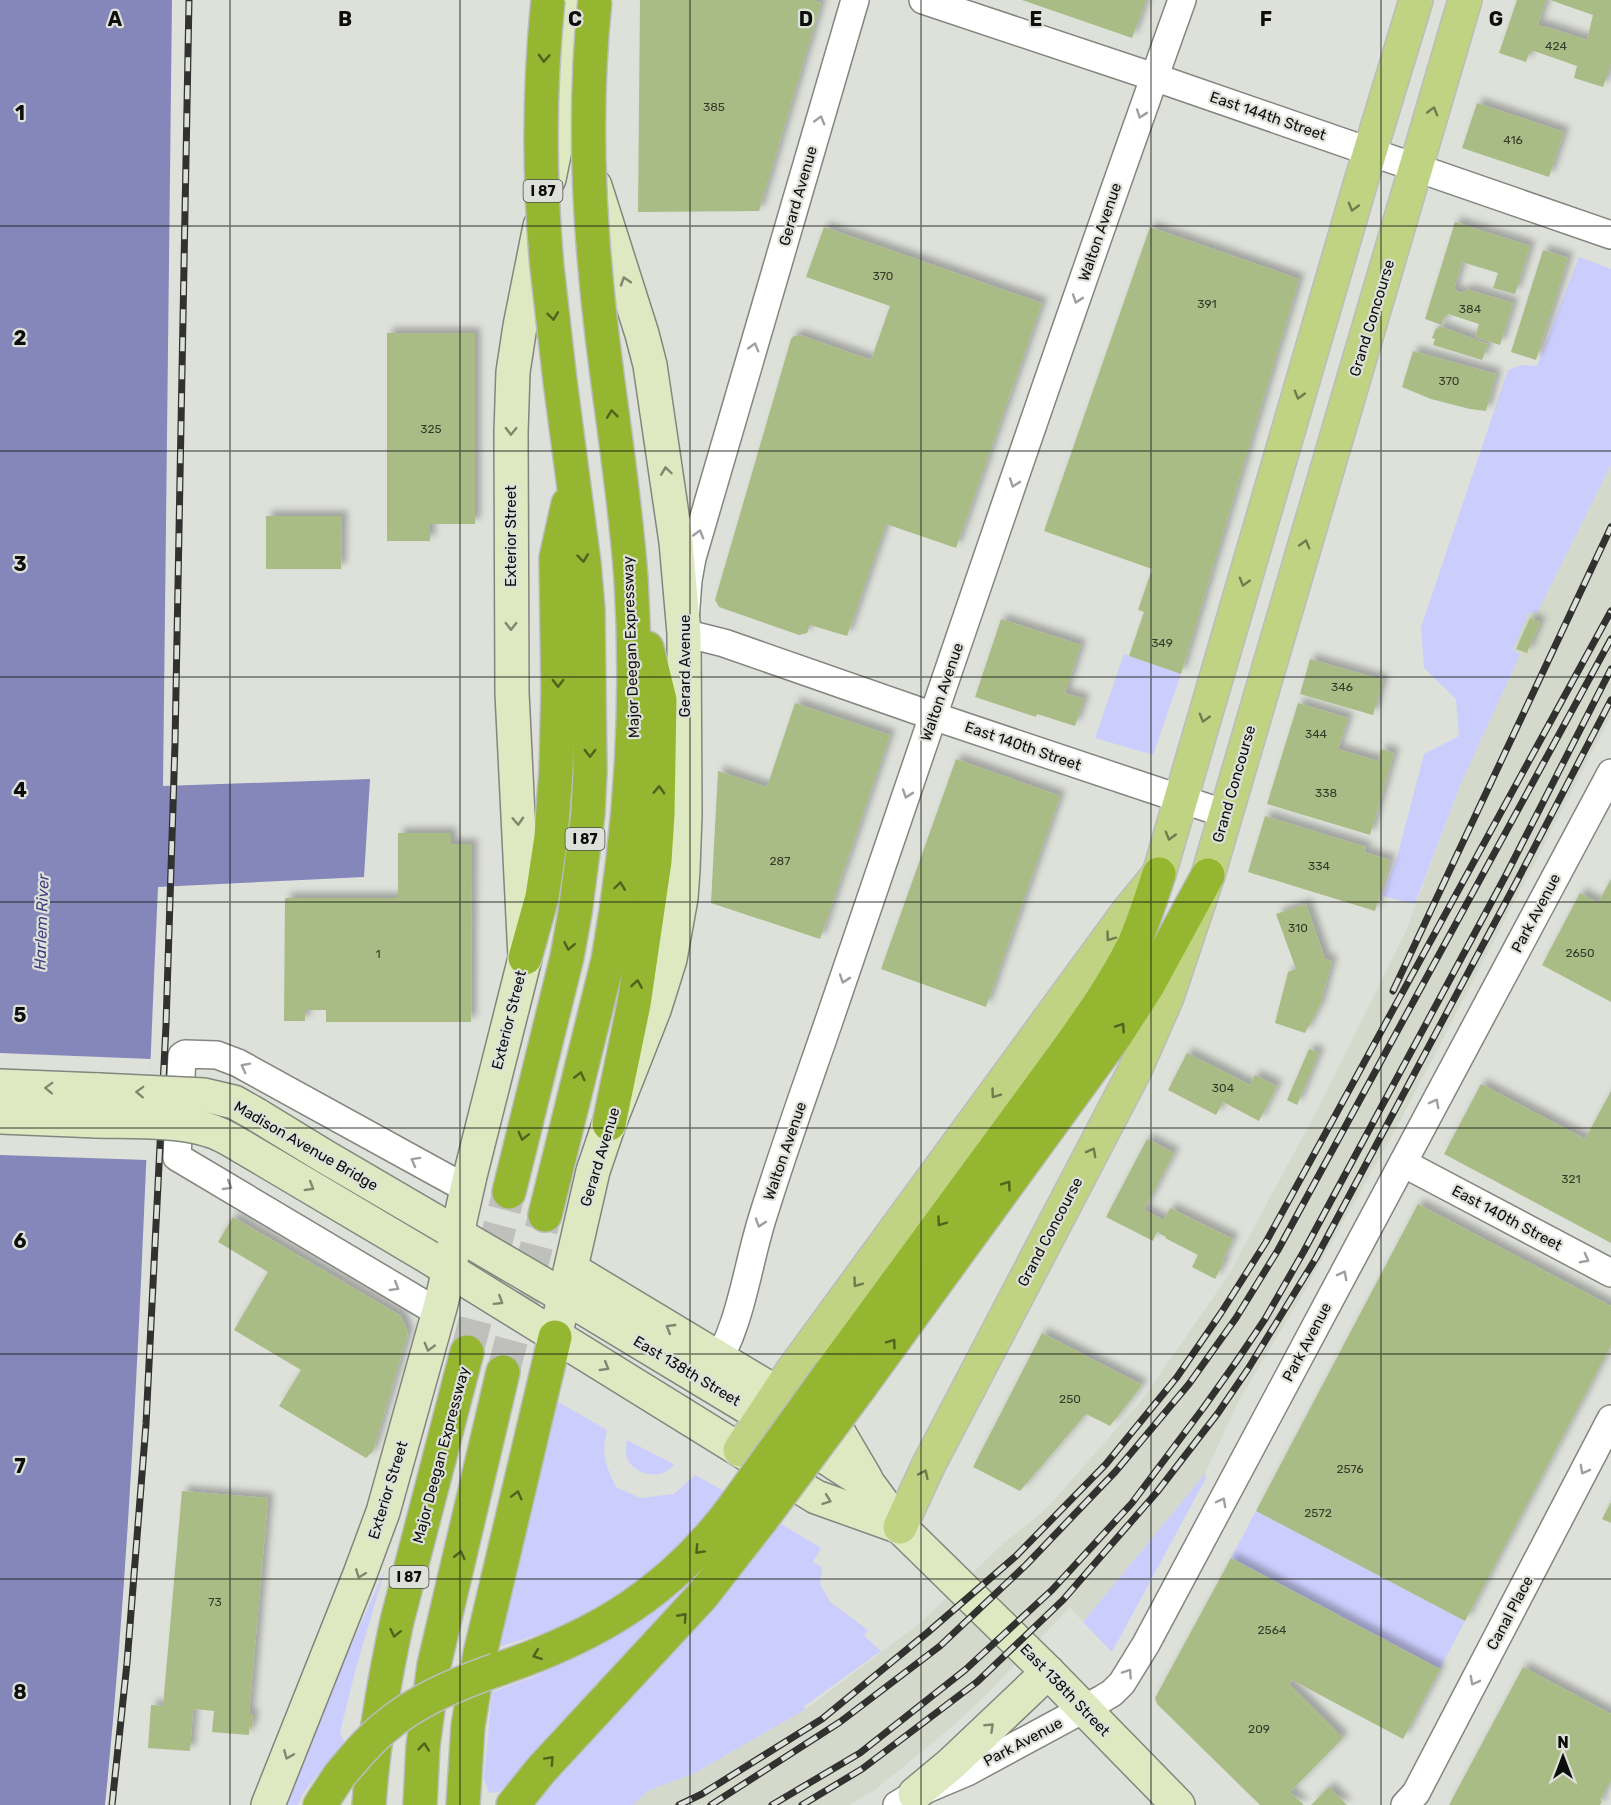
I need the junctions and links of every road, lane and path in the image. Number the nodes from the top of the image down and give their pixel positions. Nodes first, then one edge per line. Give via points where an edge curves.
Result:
1 (548, 0) edge
2 (571, 0) edge
3 (594, 0) edge
4 (855, 0) edge
5 (923, 0) edge
6 (1182, 0) edge
7 (1416, 0) edge
8 (1465, 0) edge
9 (1154, 77) junction
10 (566, 96) junction
11 (1370, 151) junction
12 (1417, 167) junction
13 (593, 181) junction
14 (548, 184) junction
15 (1611, 236) edge
16 (573, 479) junction
17 (631, 577) junction
18 (684, 633) junction
19 (933, 716) junction
20 (1611, 773) edge
21 (1180, 799) junction
22 (1226, 814) junction
23 (1159, 874) junction
24 (1208, 875) junction
25 (525, 958) junction
26 (0, 1086) edge
27 (0, 1117) edge
28 (609, 1124) junction
29 (1403, 1162) junction
30 (467, 1189) junction
31 (509, 1192) tunnel mouth
32 (545, 1215) tunnel mouth
33 (458, 1235) junction
34 (449, 1270) junction
35 (1611, 1273) edge
36 (568, 1283) junction
37 (439, 1313) junction
38 (555, 1337) junction
39 (467, 1352) tunnel mouth
40 (712, 1370) junction
41 (503, 1372) tunnel mouth
42 (769, 1404) junction
43 (1611, 1419) edge
44 (740, 1450) junction
45 (749, 1512) junction
46 (900, 1527) junction
47 (1048, 1672) junction
48 (1084, 1710) junction
49 (906, 1800) edge
50 (1174, 1804) edge
51 (268, 1805) edge
52 (320, 1805) edge
53 (369, 1805) edge
54 (420, 1805) edge
55 (463, 1805) edge
56 (513, 1805) edge
57 (1405, 1805) edge

1 -> 16 highway, I 87, bridge via 543,195 547,267
2 - 10 main road, Exterior Street
17 -> 3 highway, Major Deegan Expressway / I 87, bridge via 594,267 589,192 588,109
18 -> 4 street, Gerard Avenue via 692,558
5 - 9 street, East 144th Street
6 - 9 street, Walton Avenue
7 - 11 main road
12 -> 8 main road, Grand Concourse
9 - 11 street, East 144th Street
9 -> 19 street, Walton Avenue
10 - 13 main road, Exterior Street
10 - 14 main road, Exterior Street
11 - 12 street, East 144th Street
11 -> 21 main road
12 - 15 street, East 144th Street
22 -> 12 main road, Grand Concourse
13 - 14 main road via 577,170 556,175
18 -> 13 main road, Exterior Street via 676,542 650,365
14 -> 25 main road, Exterior Street via 520,326 511,412 512,693
16 -> 25 highway via 556,558 558,690 550,837 542,897
16 -> 31 highway, I 87 via 588,609 588,814 567,957
28 -> 17 highway via 642,954 658,814 660,700
32 -> 17 highway, Major Deegan Expressway / I 87 via 601,990 627,832 634,744
18 - 19 street, East 140th Street via 724,643
18 - 28 main road, Gerard Avenue via 685,814 679,908 670,959 654,1010
19 - 21 street, East 140th Street
19 -> 40 street, Walton Avenue via 767,1203 738,1312
29 -> 20 street, Park Avenue
21 - 22 street, East 140th Street
21 -> 23 main road
22 - 24 main road, Grand Concourse
23 -> 42 main road via 1127,912
23 -> 45 highway, bridge via 1133,944 1098,1007 831,1372
45 -> 24 highway, bridge via 858,1390 1116,1035
46 -> 24 main road, Grand Concourse via 1135,1070 1167,997
25 - 30 main road, Exterior Street
33 -> 26 main road, Madison Avenue Bridge, bridge via 234,1102 204,1095
27 -> 34 main road, bridge via 181,1125 208,1130 242,1146
28 - 36 main road, Gerard Avenue via 593,1172
29 -> 35 street, East 140th Street
48 -> 29 street, Park Avenue via 1112,1692 1133,1666
30 - 33 main road, Exterior Street
30 -> 37 street via 238,1063 218,1055 182,1056 177,1157
33 - 34 main road, Exterior Street
33 - 36 main road, East 138th Street
34 - 37 main road, Exterior Street
34 -> 38 main road, East 138th Street
36 - 38 main road, Gerard Avenue
40 -> 36 main road, East 138th Street
37 -> 51 main road, Exterior Street via 372,1543
38 -> 44 main road, East 138th Street
55 -> 38 highway via 468,1726 480,1654
39 -> 53 highway, Major Deegan Expressway / I 87 via 393,1643 375,1740
40 - 42 main road, East 138th Street
54 -> 41 highway via 434,1665
42 - 44 main road
42 - 46 main road, East 138th Street via 870,1486
43 -> 57 street, Canal Place via 1416,1793
44 -> 46 main road, East 138th Street via 816,1497
45 -> 52 highway, bridge via 717,1529 673,1576 587,1633 450,1688 404,1713 367,1743
56 -> 45 highway via 702,1596
46 - 47 main road, East 138th Street
47 - 48 main road, East 138th Street
49 -> 47 main road via 951,1764
48 - 49 street, Park Avenue
48 - 50 main road, East 138th Street

